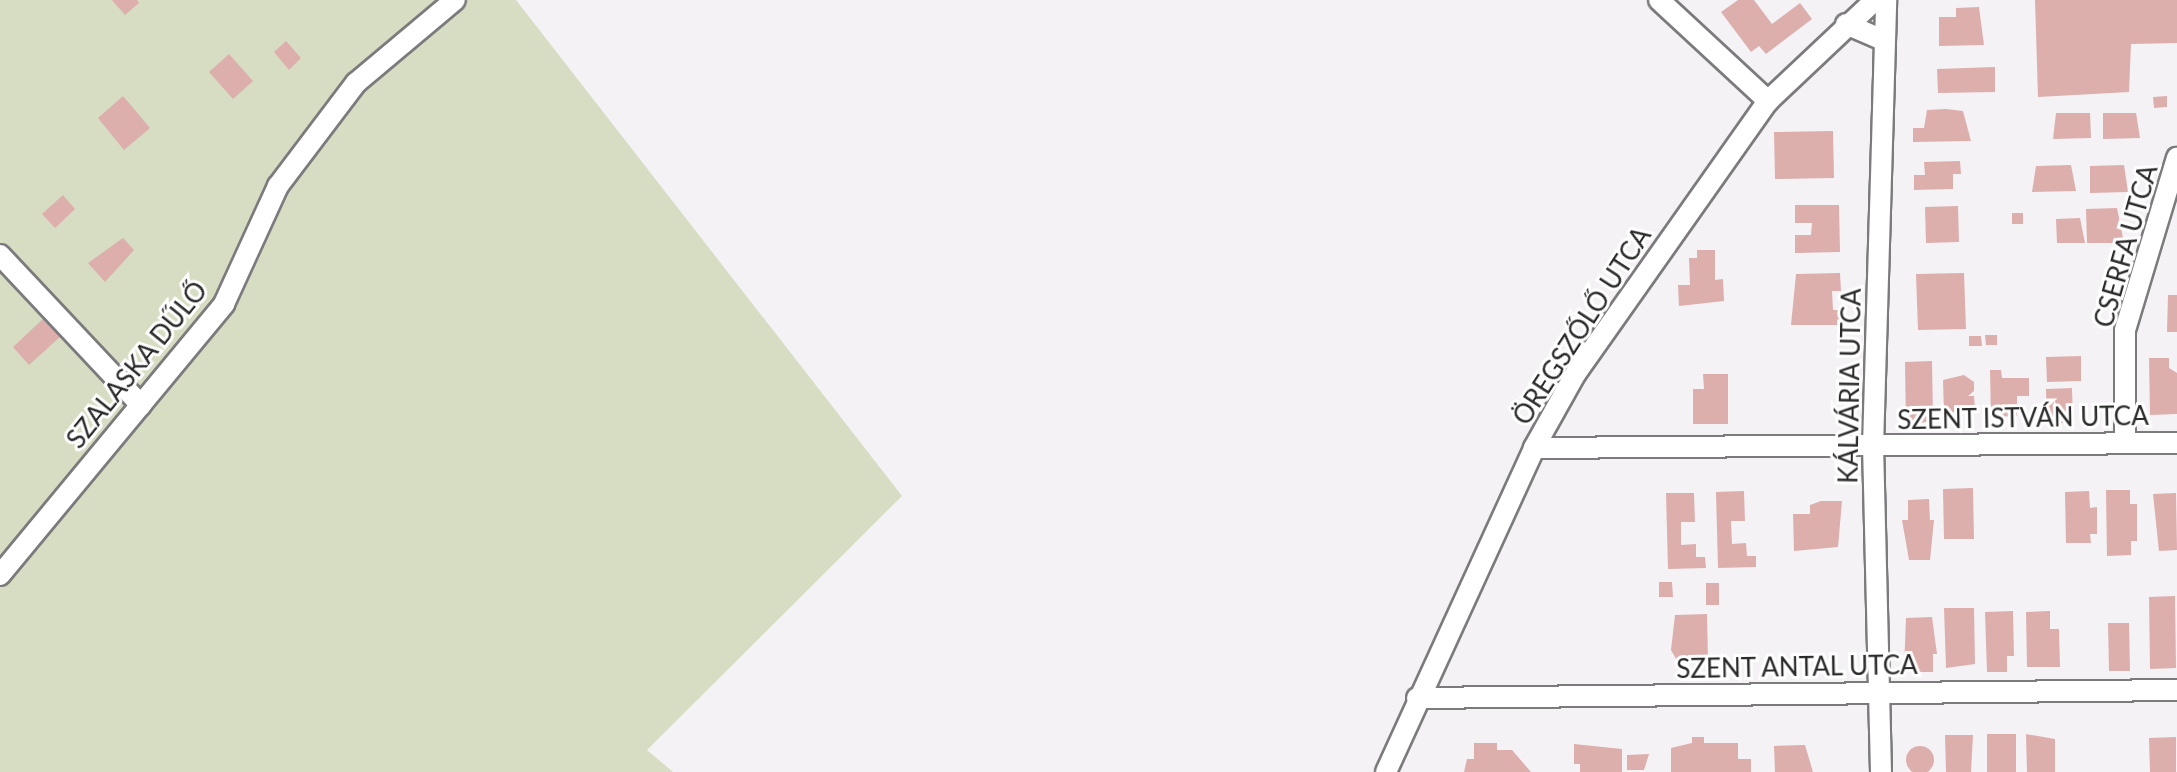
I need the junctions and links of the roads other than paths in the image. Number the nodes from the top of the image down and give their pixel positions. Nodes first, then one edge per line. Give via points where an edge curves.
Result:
1 (455, 0) edge
2 (1659, 0) edge
3 (1875, 0) edge
4 (1886, 0) edge
5 (1846, 24) junction
6 (1883, 40) junction
7 (1768, 101) junction
8 (2177, 158) edge
9 (0, 255) edge
10 (141, 405) junction
11 (2125, 443) junction
12 (2177, 443) edge
13 (1873, 446) junction
14 (1534, 448) junction
15 (0, 575) edge
16 (2177, 690) edge
17 (1879, 692) junction
18 (1417, 698) junction
19 (1386, 772) edge
20 (1881, 772) edge

1 - 10 street, SZALASKA DŰLŐ via 356,83 278,186 224,304
2 - 7 street
3 - 5 street, ÖREGSZŐLŐ UTCA
4 - 6 street, KÁLVÁRIA UTCA
5 - 6 street
5 - 7 street, ÖREGSZŐLŐ UTCA
6 - 13 street, KÁLVÁRIA UTCA
7 - 14 street, ÖREGSZŐLŐ UTCA via 1576,373
8 - 11 street, CSERFA UTCA via 2125,330
9 - 10 street
10 - 15 street, SZALASKA DŰLŐ
11 - 12 street, SZENT ISTVÁN UTCA
11 - 13 street, SZENT ISTVÁN UTCA
13 - 14 street, SZENT ISTVÁN UTCA
13 - 17 street, KÁLVÁRIA UTCA
14 - 18 street, ÖREGSZŐLŐ UTCA
16 - 17 street, SZENT ANTAL UTCA
17 - 18 street, SZENT ANTAL UTCA
17 - 20 street, KÁLVÁRIA UTCA
18 - 19 street, ÖREGSZŐLŐ UTCA

